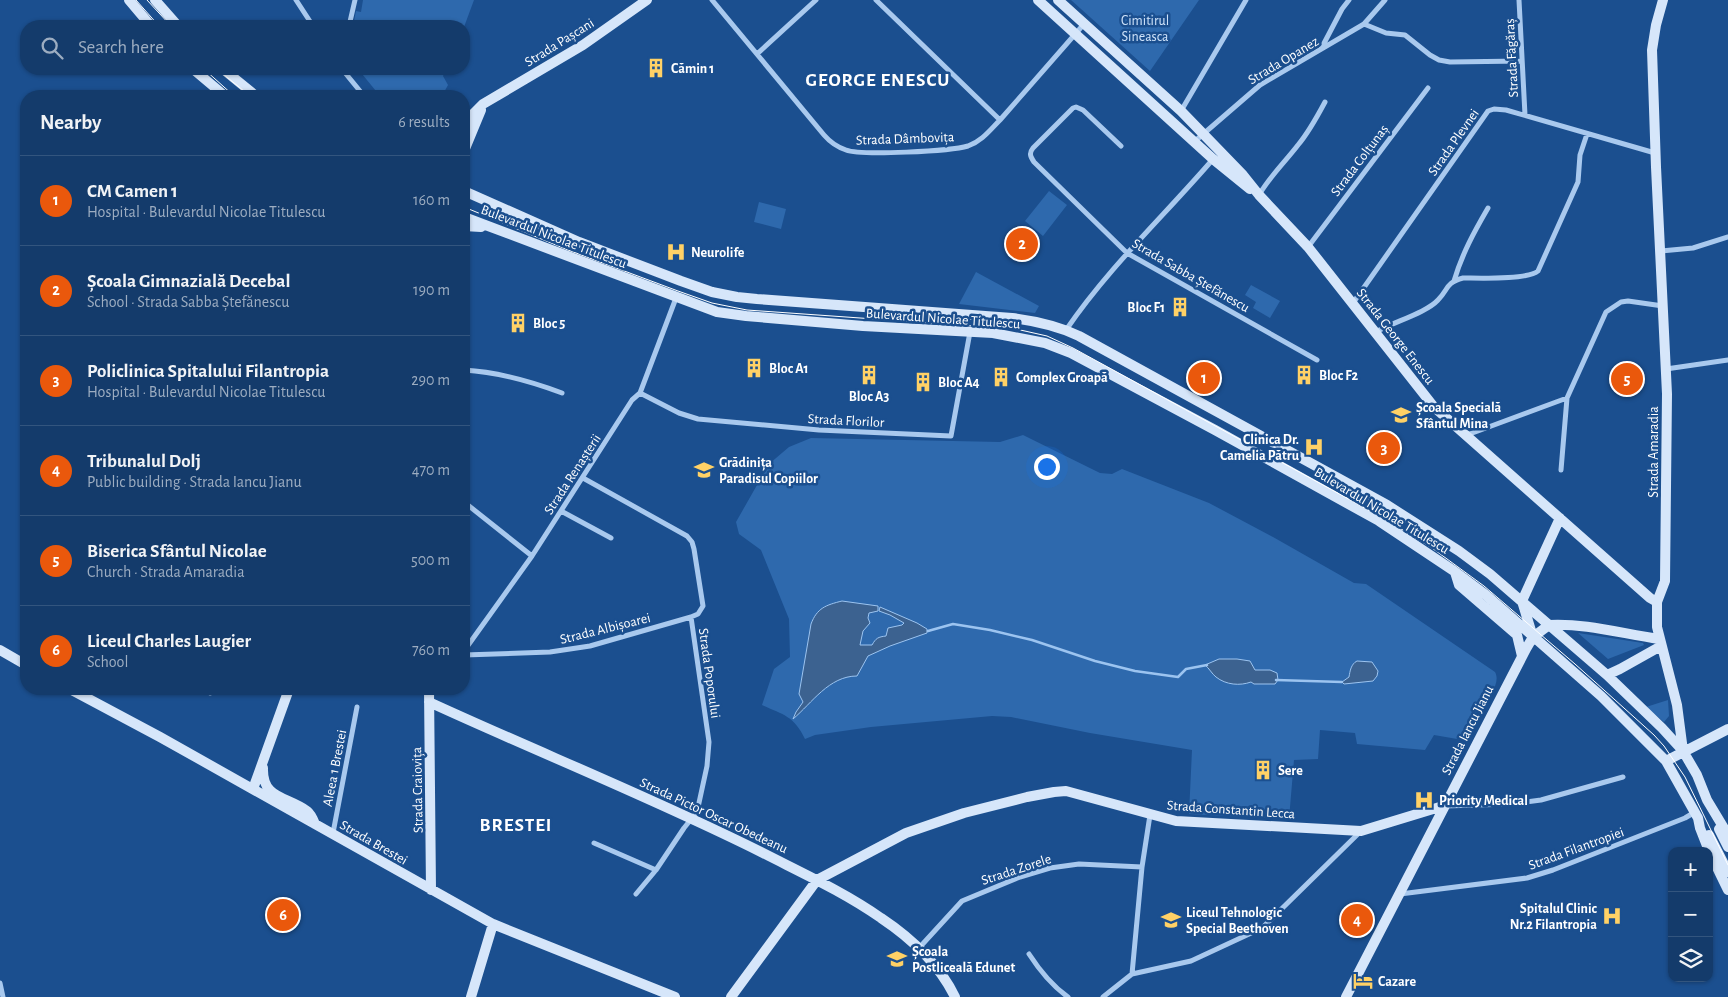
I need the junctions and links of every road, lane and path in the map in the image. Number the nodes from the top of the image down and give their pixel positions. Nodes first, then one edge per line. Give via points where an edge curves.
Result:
1 (128, 0) edge
2 (155, 0) edge
3 (296, 0) edge
4 (355, 0) edge
5 (647, 0) edge
6 (712, 0) edge
7 (816, 0) edge
8 (876, 0) edge
9 (1038, 0) edge
10 (1058, 0) edge
11 (1246, 0) edge
12 (1349, 0) edge
13 (1385, 0) edge
14 (1519, 0) edge
15 (1663, 0) edge
16 (146, 20) edge
17 (173, 20) edge
18 (309, 20) edge
19 (350, 20) edge
20 (1084, 24) junction
21 (1364, 24) junction
22 (1075, 34) junction
23 (1320, 51) junction
24 (757, 54) junction
25 (1522, 61) junction
26 (200, 75) edge
27 (230, 75) edge
28 (347, 75) edge
29 (1428, 88) dead end
30 (218, 90) edge
31 (249, 90) edge
32 (359, 90) edge
33 (1325, 102) dead end
34 (484, 104) junction
35 (1181, 111) junction
36 (1525, 115) junction
37 (470, 117) edge
38 (1000, 120) junction
39 (1203, 133) junction
40 (1587, 134) junction
41 (470, 136) edge
42 (1194, 142) junction
43 (1121, 146) dead end
44 (1220, 151) junction
45 (1656, 153) junction
46 (1213, 159) junction
47 (470, 194) edge
48 (1259, 196) junction
49 (1488, 208) dead end
50 (470, 219) edge
51 (470, 227) edge
52 (495, 229) junction
53 (1728, 237) edge
54 (1308, 247) junction
55 (1660, 251) junction
56 (1127, 253) junction
57 (1454, 281) junction
58 (676, 298) junction
59 (1353, 304) junction
60 (1663, 306) junction
61 (1066, 330) junction
62 (970, 332) junction
63 (1376, 332) junction
64 (1316, 360) dead end
65 (1728, 360) edge
66 (1666, 369) junction
67 (470, 370) edge
68 (640, 392) junction
69 (562, 393) dead end
70 (1566, 398) junction
71 (1466, 435) junction
72 (1561, 470) dead end
73 (583, 478) junction
74 (470, 507) edge
75 (562, 511) junction
76 (1560, 518) junction
77 (611, 538) dead end
78 (532, 556) junction
79 (1454, 571) junction
80 (1522, 601) junction
81 (1657, 602) junction
82 (691, 617) junction
83 (1549, 625) junction
84 (1533, 637) junction
85 (1660, 642) junction
86 (470, 644) edge
87 (0, 650) edge
88 (470, 653) edge
89 (1522, 656) junction
90 (20, 662) edge
91 (1607, 675) junction
92 (81, 695) edge
93 (287, 695) edge
94 (429, 695) edge
95 (433, 695) edge
96 (429, 702) junction
97 (357, 707) dead end
98 (1728, 729) edge
99 (1683, 751) junction
100 (263, 761) junction
101 (1666, 761) junction
102 (1623, 777) dead end
103 (253, 789) junction
104 (1708, 800) junction
105 (1443, 806) junction
106 (1150, 815) junction
107 (1697, 815) junction
108 (692, 818) junction
109 (316, 824) junction
110 (1361, 831) junction
111 (332, 834) junction
112 (1728, 835) edge
113 (594, 843) dead end
114 (1707, 847) edge
115 (1728, 847) edge
116 (1713, 859) edge
117 (1142, 867) junction
118 (656, 870) junction
119 (1728, 872) edge
120 (817, 880) junction
121 (432, 890) junction
122 (1728, 890) edge
123 (636, 894) dead end
124 (1399, 894) junction
125 (493, 924) junction
126 (919, 948) junction
127 (1029, 954) dead end
128 (1132, 974) junction
129 (0, 983) edge
130 (3, 997) edge
131 (471, 997) edge
132 (675, 997) edge
133 (731, 997) edge
134 (956, 997) edge
135 (1068, 997) edge
136 (1104, 997) edge
137 (1346, 997) edge

1 - 16 main road
2 - 17 main road
3 - 18 street
4 - 19 street
5 - 34 main road, Strada Pașcani via 583,45
6 - 24 street, Strada Dâmbovița
7 - 24 street
8 - 38 street
9 - 22 main road, Strada George Enescu
10 - 20 main road, Strada George Enescu
11 - 35 street
12 - 23 street
13 - 21 street, Strada Opanez
14 - 25 street, Strada Făgăraș
15 - 45 main road, Strada Amaradia via 1653,44
20 - 22 street, Strada Dâmbovița
20 - 35 main road, Strada George Enescu
21 - 23 street, Strada Opanez
21 - 25 street via 1386,33 1405,35 1439,60
22 - 38 street, Strada Dâmbovița
22 - 42 main road, Strada George Enescu
23 - 39 street, Strada Opanez via 1260,85
24 - 38 street, Strada Dâmbovița via 824,135 847,151 957,148 978,141
25 - 36 street, Strada Făgăraș
26 - 30 main road
27 - 31 main road
28 - 32 street
29 - 54 street, Strada Colțunaș
33 - 48 street via 1310,128
34 - 37 main road, Strada Pașcani
34 - 41 main road
35 - 39 main road, Strada George Enescu
36 - 40 street, Strada Plevnei
36 - 59 street, Strada Plevnei via 1494,108 1488,112
39 - 42 street, Strada Opanez
39 - 44 main road, Strada George Enescu
40 - 45 street, Strada Plevnei
40 - 57 street via 1580,155 1578,182 1542,265 1534,275
42 - 46 main road, Strada George Enescu
43 - 56 street, Strada Sabba Ștefănescu via 1076,107 1033,148 1030,156
44 - 46 street
44 - 48 main road, Strada George Enescu
45 - 55 main road, Strada Amaradia
46 - 48 main road, Strada George Enescu
46 - 56 street
47 - 61 main road, Bulevardul Nicolae Titulescu via 587,245 712,292 758,299 1012,318
48 - 54 main road, Strada George Enescu
49 - 57 street via 1470,239
50 - 52 main road, Bulevardul Nicolae Titulescu
51 - 52 main road
52 - 58 main road, Bulevardul Nicolae Titulescu
53 - 55 street via 1693,248
54 - 59 main road, Strada George Enescu
55 - 60 main road, Strada Amaradia
56 - 61 street
56 - 64 street, Strada Sabba Ștefănescu
57 - 63 street via 1430,307
58 - 62 main road, Bulevardul Nicolae Titulescu via 717,312 746,316
58 - 68 street, Strada Renașterii
59 - 63 main road, Strada George Enescu
60 - 66 main road, Strada Amaradia
60 - 70 street via 1628,301 1606,312
61 - 80 main road, Bulevardul Nicolae Titulescu via 1386,505 1459,551
62 - 68 street, Strada Florilor via 951,436 698,419 679,413
62 - 79 main road, Bulevardul Nicolae Titulescu via 1018,337 1071,352 1379,521
63 - 71 main road, Strada George Enescu via 1434,406
65 - 66 street
66 - 81 main road, Strada Amaradia via 1665,572
67 - 69 street via 527,381
68 - 73 street, Strada Renașterii
70 - 71 street
70 - 72 street
71 - 76 main road, Strada George Enescu
73 - 75 street, Strada Renașterii
73 - 82 street, Strada Poporului via 687,536 692,542 703,606 698,614
74 - 78 street
75 - 77 street
75 - 78 street, Strada Renașterii
76 - 80 main road
76 - 81 main road, Strada George Enescu
78 - 86 street, Strada Renașterii
79 - 84 main road, Bulevardul Nicolae Titulescu
79 - 89 main road via 1459,585 1517,635
80 - 83 main road, Bulevardul Nicolae Titulescu
80 - 84 main road
81 - 85 main road, Strada Amaradia
82 - 88 street, Strada Albișoarei via 590,646 550,652
82 - 108 street, Strada Poporului via 709,748 698,812
83 - 84 main road
83 - 85 main road via 1584,627
83 - 91 main road, Bulevardul Nicolae Titulescu
84 - 89 main road, Strada Iancu Jianu
84 - 101 main road, Bulevardul Nicolae Titulescu via 1601,696
85 - 91 main road
85 - 99 main road, Strada Amaradia via 1676,705
87 - 90 main road
89 - 105 main road, Strada Iancu Jianu
91 - 99 main road, Bulevardul Nicolae Titulescu
92 - 103 main road, Strada Brestei
93 - 100 main road
94 - 96 main road, Strada Craiovița
95 - 96 street
96 - 108 main road, Strada Pictor Oscar Obedeanu
96 - 121 main road, Strada Craiovița
97 - 111 street, Aleea 1 Brestei
98 - 99 main road
99 - 101 main road
99 - 104 main road, Bulevardul Nicolae Titulescu
100 - 103 main road
100 - 109 main road via 266,788 308,812
101 - 107 main road, Bulevardul Nicolae Titulescu
102 - 105 street, Strada Constantin Lecca via 1541,800
103 - 109 main road, Strada Brestei
104 - 112 main road, Bulevardul Nicolae Titulescu
104 - 115 main road
105 - 110 main road, Strada Constantin Lecca
105 - 124 main road, Strada Iancu Jianu
106 - 110 main road, Strada Constantin Lecca via 1176,820
106 - 117 street
106 - 120 main road, Strada Constantin Lecca via 1077,793 1054,792 964,813 906,833
107 - 114 main road, Bulevardul Nicolae Titulescu
107 - 119 main road
107 - 124 street, Strada Filantropiei via 1527,878
108 - 118 street, Strada Poporului
108 - 120 main road, Strada Pictor Oscar Obedeanu
109 - 111 main road, Strada Brestei
110 - 128 street via 1262,928 1191,961
111 - 121 main road, Strada Brestei
113 - 118 street
116 - 122 main road, Bulevardul Nicolae Titulescu
117 - 126 street, Strada Zorele via 1079,864 1020,877 962,901
117 - 128 street
118 - 123 street, Strada Poporului
120 - 126 main road, Strada Pictor Oscar Obedeanu via 881,918
120 - 133 main road, Strada Constantin Lecca
121 - 125 main road, Strada Brestei
124 - 137 main road, Strada Iancu Jianu
125 - 131 main road
125 - 132 main road, Strada Brestei
126 - 134 main road, Strada Pictor Oscar Obedeanu
127 - 135 street via 1048,980
128 - 136 street
129 - 130 street

